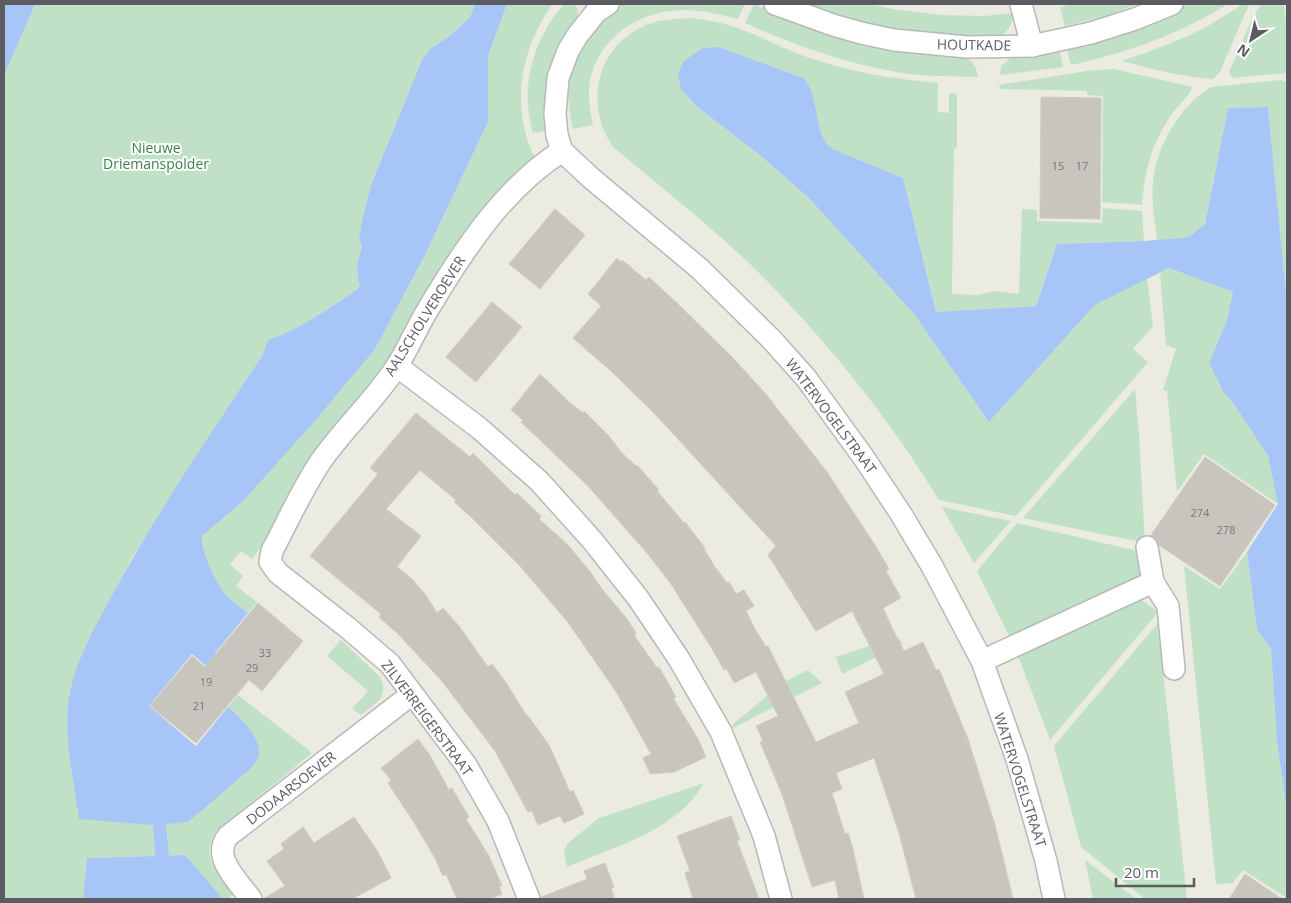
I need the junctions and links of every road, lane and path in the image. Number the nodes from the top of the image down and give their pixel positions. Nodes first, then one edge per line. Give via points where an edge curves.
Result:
1 (608, 4) edge
2 (775, 4) edge
3 (1020, 4) edge
4 (1172, 4) edge
5 (1032, 46) junction
6 (562, 151) junction
7 (397, 366) junction
8 (1147, 547) dead end
9 (278, 573) joint
10 (1153, 582) junction
11 (982, 661) junction
12 (1174, 669) dead end
13 (412, 694) junction
14 (250, 899) edge
15 (529, 899) edge
16 (781, 899) edge
17 (1054, 899) edge

1 - 6 street via 596,12 577,36 558,78 555,114
2 - 5 street, HOUTKADE via 833,25 894,40 967,47
3 - 5 street
4 - 5 street, HOUTKADE via 1091,33
6 - 7 street, AALSCHOLVEROEVER via 542,164 494,213 430,306
6 - 11 street, WATERVOGELSTRAAT via 700,268 806,378 901,514 951,599
7 - 9 street, AALSCHOLVEROEVER via 320,462 272,551 270,562
7 - 16 street via 479,428 539,481 638,598 679,659 721,732 764,836
8 - 10 street
9 - 13 street, ZILVERREIGERSTRAAT via 390,664
10 - 11 street
10 - 12 street via 1168,606
11 - 17 street, WATERVOGELSTRAAT via 1017,759
13 - 14 street, DODAARSOEVER via 223,842 224,862
13 - 15 street, ZILVERREIGERSTRAAT via 466,765 498,822

